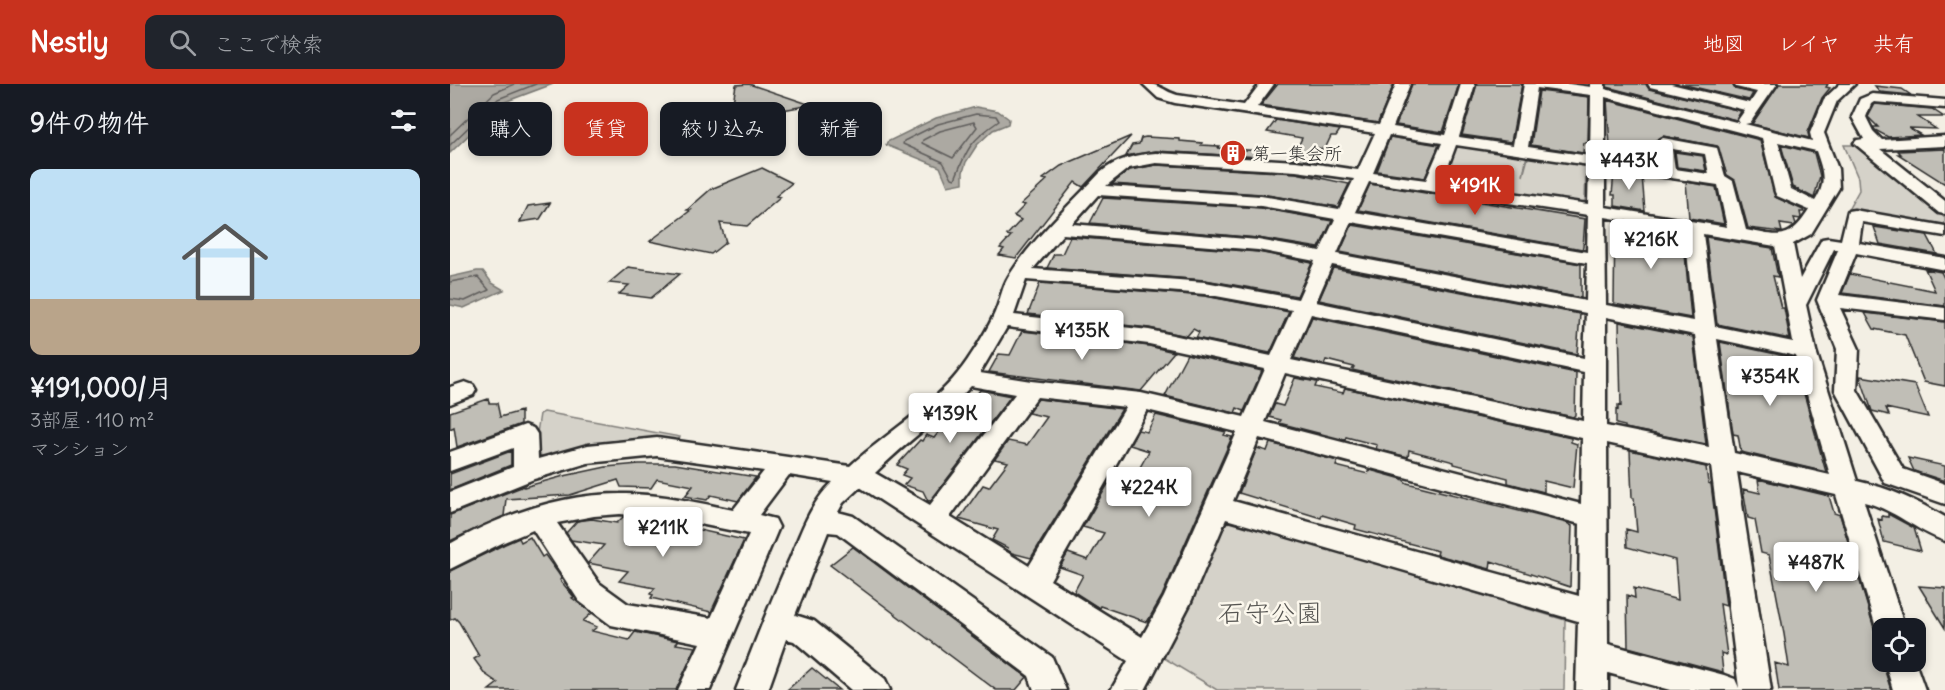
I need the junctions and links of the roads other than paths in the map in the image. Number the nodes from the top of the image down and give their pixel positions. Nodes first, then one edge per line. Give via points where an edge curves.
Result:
1 (1150, 84) edge
2 (1268, 84) edge
3 (1403, 84) edge
4 (1468, 84) edge
5 (1531, 84) edge
6 (1538, 84) edge
7 (1655, 84) edge
8 (1741, 84) edge
9 (1840, 85) edge
10 (1767, 87) edge
11 (1599, 94) edge
12 (1944, 105) edge
13 (1754, 108) junction
14 (1248, 110) junction
15 (1741, 128) junction
16 (1384, 130) junction
17 (1769, 135) junction
18 (1451, 140) junction
19 (1945, 141) edge
20 (1870, 144) junction
21 (1821, 148) junction
22 (1520, 150) junction
23 (1598, 162) junction
24 (1668, 172) junction
25 (1363, 176) junction
26 (1718, 180) junction
27 (1432, 186) junction
28 (1943, 187) edge
29 (1921, 189) junction
30 (1096, 190) junction
31 (1817, 208) junction
32 (1945, 208) edge
33 (1598, 211) junction
34 (1344, 216) junction
35 (1693, 227) junction
36 (1059, 228) junction
37 (1945, 231) edge
38 (1738, 234) junction
39 (1783, 242) junction
40 (1849, 248) junction
41 (1327, 258) junction
42 (1596, 260) junction
43 (1945, 264) edge
44 (1020, 274) junction
45 (1827, 300) junction
46 (1304, 306) junction
47 (1795, 307) junction
48 (1598, 310) junction
49 (1944, 316) edge
50 (1001, 320) junction
51 (1705, 330) junction
52 (1805, 351) junction
53 (1278, 364) junction
54 (1595, 367) junction
55 (966, 378) junction
56 (450, 386) edge
57 (1031, 389) junction
58 (450, 396) edge
59 (1140, 401) junction
60 (1251, 427) junction
61 (1594, 431) junction
62 (1722, 459) junction
63 (450, 462) edge
64 (784, 464) junction
65 (526, 472) junction
66 (854, 476) junction
67 (1846, 487) junction
68 (1945, 494) edge
69 (450, 502) edge
70 (1218, 507) junction
71 (1592, 517) junction
72 (540, 518) junction
73 (819, 520) junction
74 (933, 520) junction
75 (739, 522) junction
76 (1945, 530) edge
77 (450, 558) edge
78 (1033, 584) junction
79 (1591, 612) junction
80 (1887, 618) edge
81 (776, 623) junction
82 (719, 633) junction
83 (1592, 654) junction
84 (1146, 656) junction
85 (1903, 672) edge
86 (694, 690) edge
87 (752, 690) edge
88 (874, 690) edge
89 (1050, 690) edge
90 (1127, 690) edge
91 (1592, 690) edge
92 (1724, 690) edge
93 (1755, 690) edge
94 (1909, 690) edge

1 - 14 street via 1175,99
2 - 14 street
3 - 16 street
4 - 18 street
5 - 22 street
6 - 11 street
7 - 13 street
8 - 10 street
9 - 21 street via 1817,133
10 - 13 street
11 - 15 street
11 - 23 street
12 - 20 street via 1869,98 1859,117
13 - 15 street
14 - 16 street
15 - 17 street
16 - 18 street
16 - 25 street
17 - 21 street
17 - 31 street via 1783,192
18 - 22 street
18 - 27 street
19 - 20 street
20 - 28 street via 1924,182
20 - 29 street
21 - 31 street via 1830,169 1831,188
22 - 23 street
23 - 24 street
23 - 33 street
24 - 26 street
24 - 26 street via 1663,144 1712,150
25 - 27 street
25 - 30 street via 1296,166 1156,158 1119,166
25 - 34 street
26 - 38 street via 1725,181
27 - 33 street
28 - 29 street
29 - 32 street
30 - 34 street via 1261,201
30 - 36 street
31 - 39 street via 1805,230
33 - 35 street
33 - 42 street
34 - 41 street
34 - 42 street
35 - 38 street
35 - 51 street
36 - 41 street via 1258,245
36 - 44 street
37 - 40 street via 1854,215
38 - 39 street
39 - 47 street
40 - 43 street
40 - 45 street
40 - 47 street via 1828,243
41 - 46 street
41 - 48 street
42 - 48 street
44 - 46 street via 1204,288
44 - 50 street
45 - 49 street
45 - 68 street via 1848,349 1846,390 1894,476
46 - 53 street
46 - 54 street
47 - 52 street
48 - 51 street
48 - 54 street
50 - 53 street via 1149,337
50 - 55 street
51 - 52 street
51 - 62 street
52 - 67 street
53 - 60 street
53 - 61 street
54 - 61 street
55 - 57 street
55 - 66 street via 942,403
56 - 58 street via 465,390
57 - 59 street
57 - 74 street
59 - 60 street
59 - 78 street
60 - 70 street
60 - 71 street
61 - 62 street
61 - 71 street
62 - 67 street
62 - 93 street
63 - 65 street via 525,434
64 - 65 street via 657,447 588,454
64 - 66 street
64 - 75 street
65 - 69 street
66 - 73 street via 834,496
66 - 74 street via 868,480
67 - 76 street via 1895,502
67 - 80 street
70 - 79 street
70 - 84 street via 1175,604
71 - 79 street
72 - 75 street via 603,504 644,505
72 - 77 street via 513,526
72 - 82 street via 588,592 621,616
73 - 81 street
73 - 89 street via 844,523 1041,667
74 - 78 street
75 - 82 street via 766,526
78 - 84 street
79 - 83 street
81 - 87 street
81 - 88 street via 803,630
82 - 86 street
83 - 91 street
83 - 92 street
84 - 90 street
85 - 94 street

